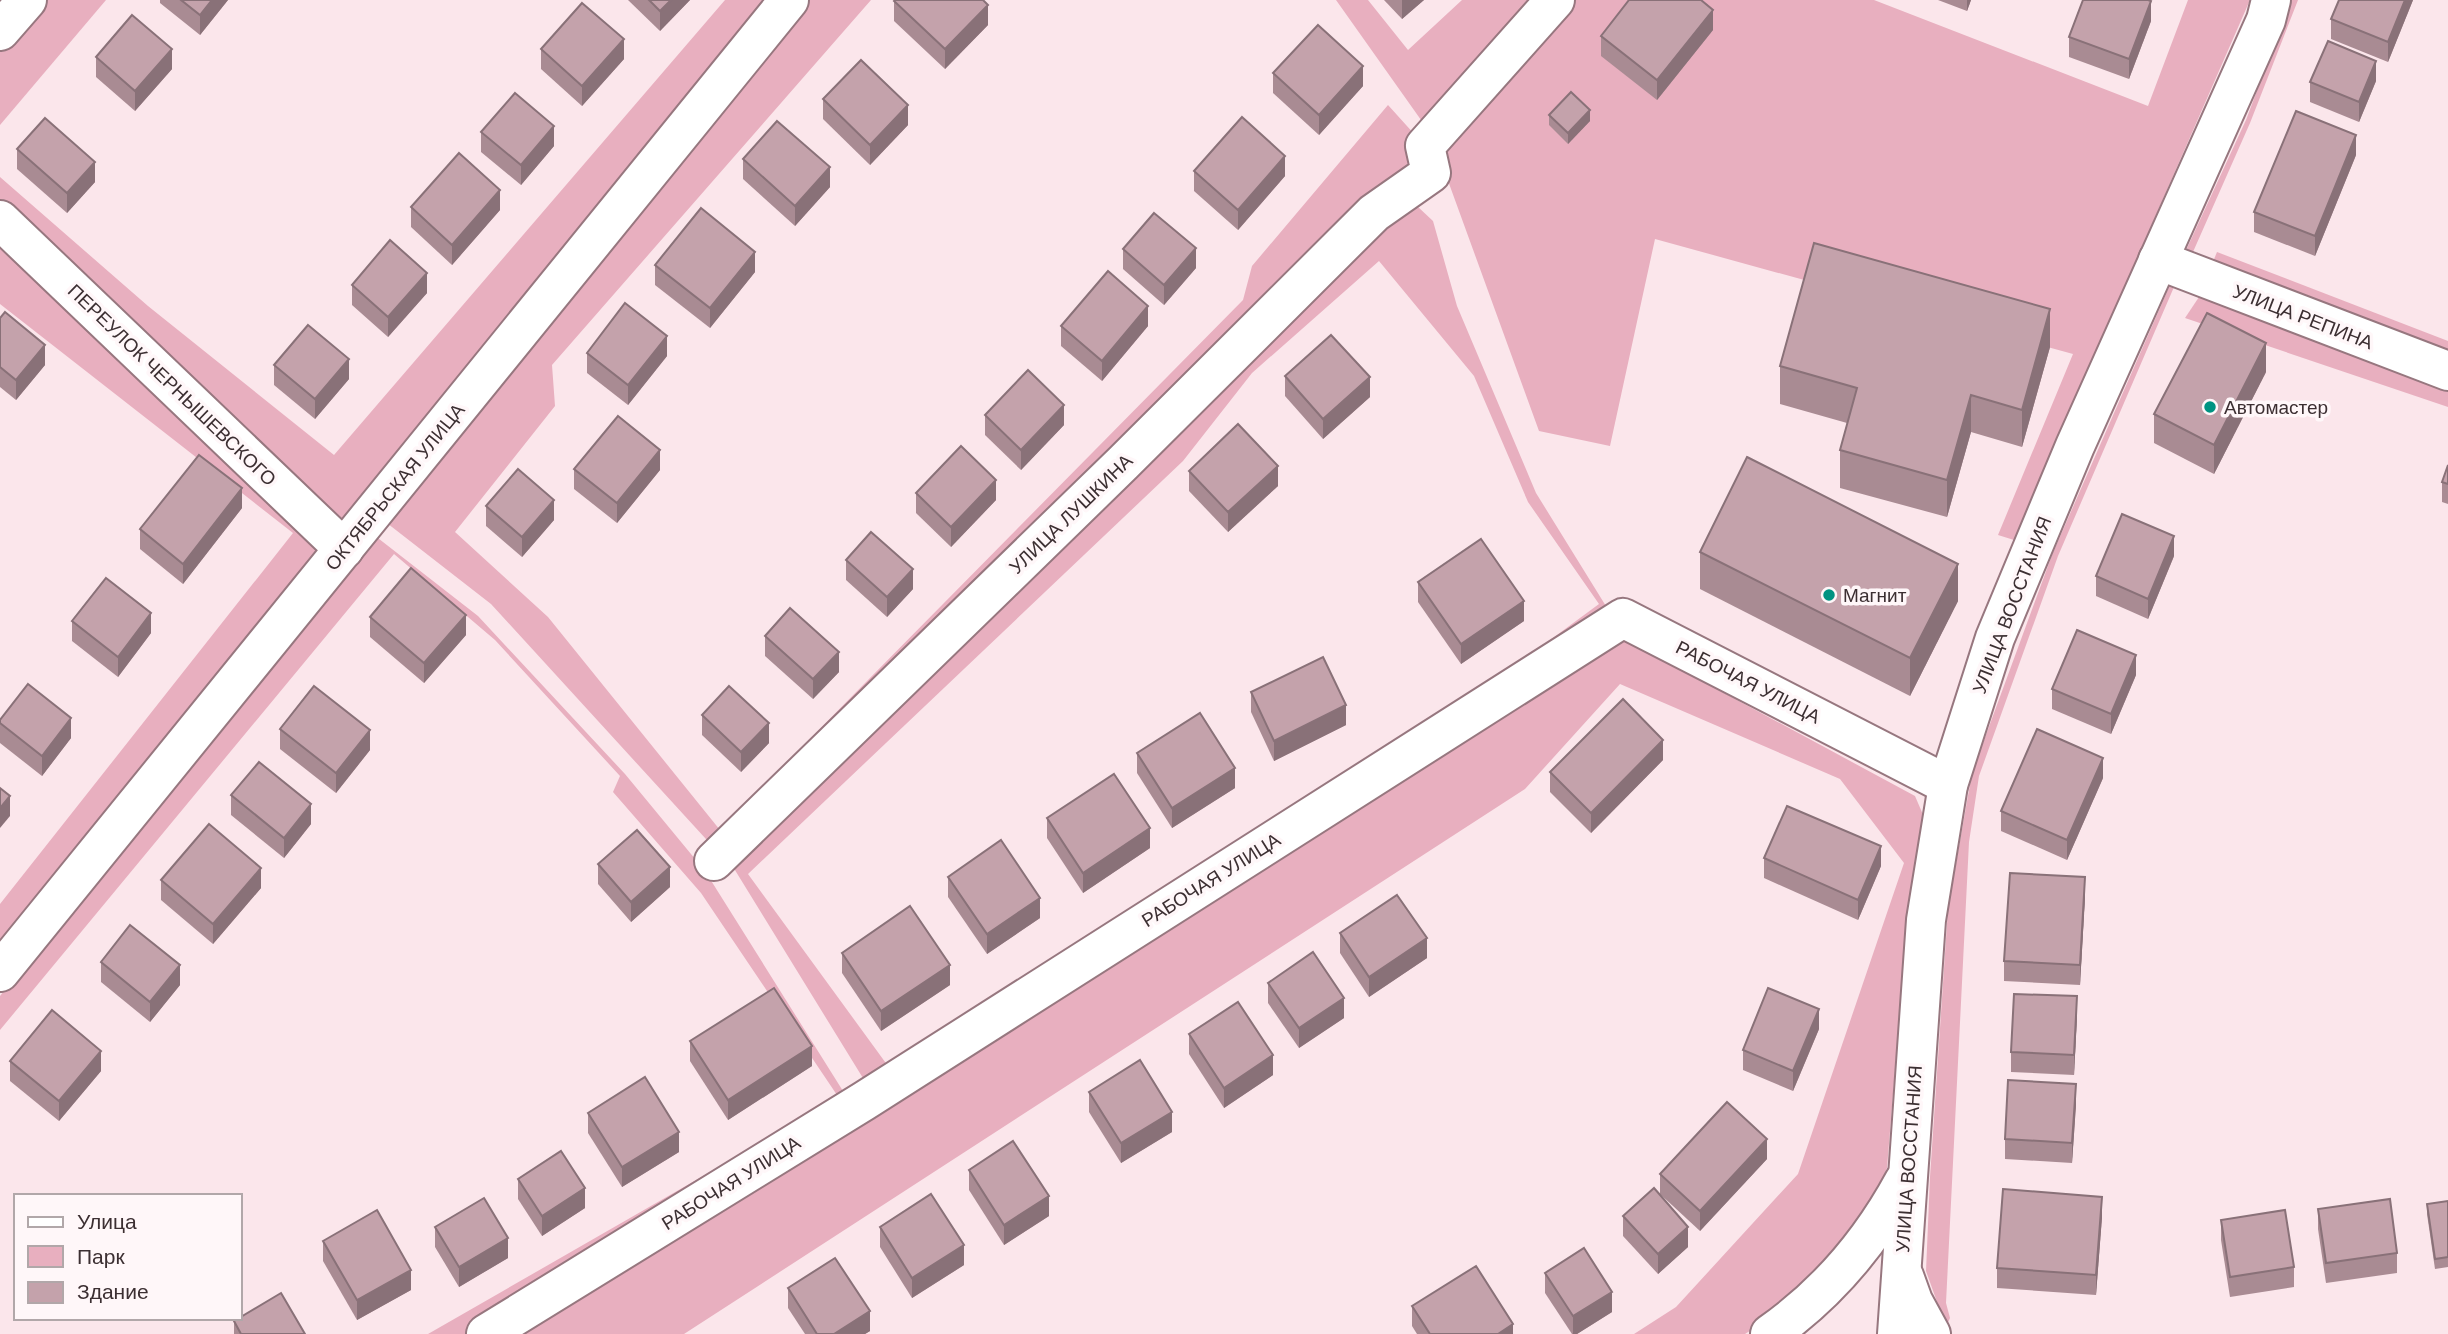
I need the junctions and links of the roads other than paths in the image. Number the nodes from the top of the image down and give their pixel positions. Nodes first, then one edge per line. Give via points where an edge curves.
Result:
1 (27, 0) edge
2 (789, 0) edge
3 (1555, 0) edge
4 (2271, 0) edge
5 (0, 31) edge
6 (0, 220) edge
7 (2158, 260) junction
8 (2448, 371) edge
9 (344, 549) junction
10 (1948, 785) junction
11 (714, 861) dead end
12 (0, 972) edge
13 (1908, 1173) junction
14 (1901, 1266) junction
15 (486, 1334) edge
16 (1770, 1334) edge
17 (1896, 1334) edge
18 (1931, 1334) edge

1 - 5 street
2 - 9 street, ОКТЯБРЬСКАЯ УЛИЦА
3 - 11 street, УЛИЦА ЛУШКИНА via 1428,160
4 - 7 street, УЛИЦА ВОССТАНИЯ
6 - 9 street, ПЕРЕУЛОК ЧЕРНЫШЕВСКОГО
7 - 8 street, УЛИЦА РЕПИНА
7 - 10 street, УЛИЦА ВОССТАНИЯ via 1995,638
9 - 12 street, ОКТЯБРЬСКАЯ УЛИЦА
10 - 13 street, УЛИЦА ВОССТАНИЯ via 1926,919
10 - 15 street, РАБОЧАЯ УЛИЦА via 1623,618 864,1101
13 - 14 street, УЛИЦА ВОССТАНИЯ
13 - 16 street via 1883,1220 1837,1278
14 - 17 street, УЛИЦА ВОССТАНИЯ
14 - 18 street

